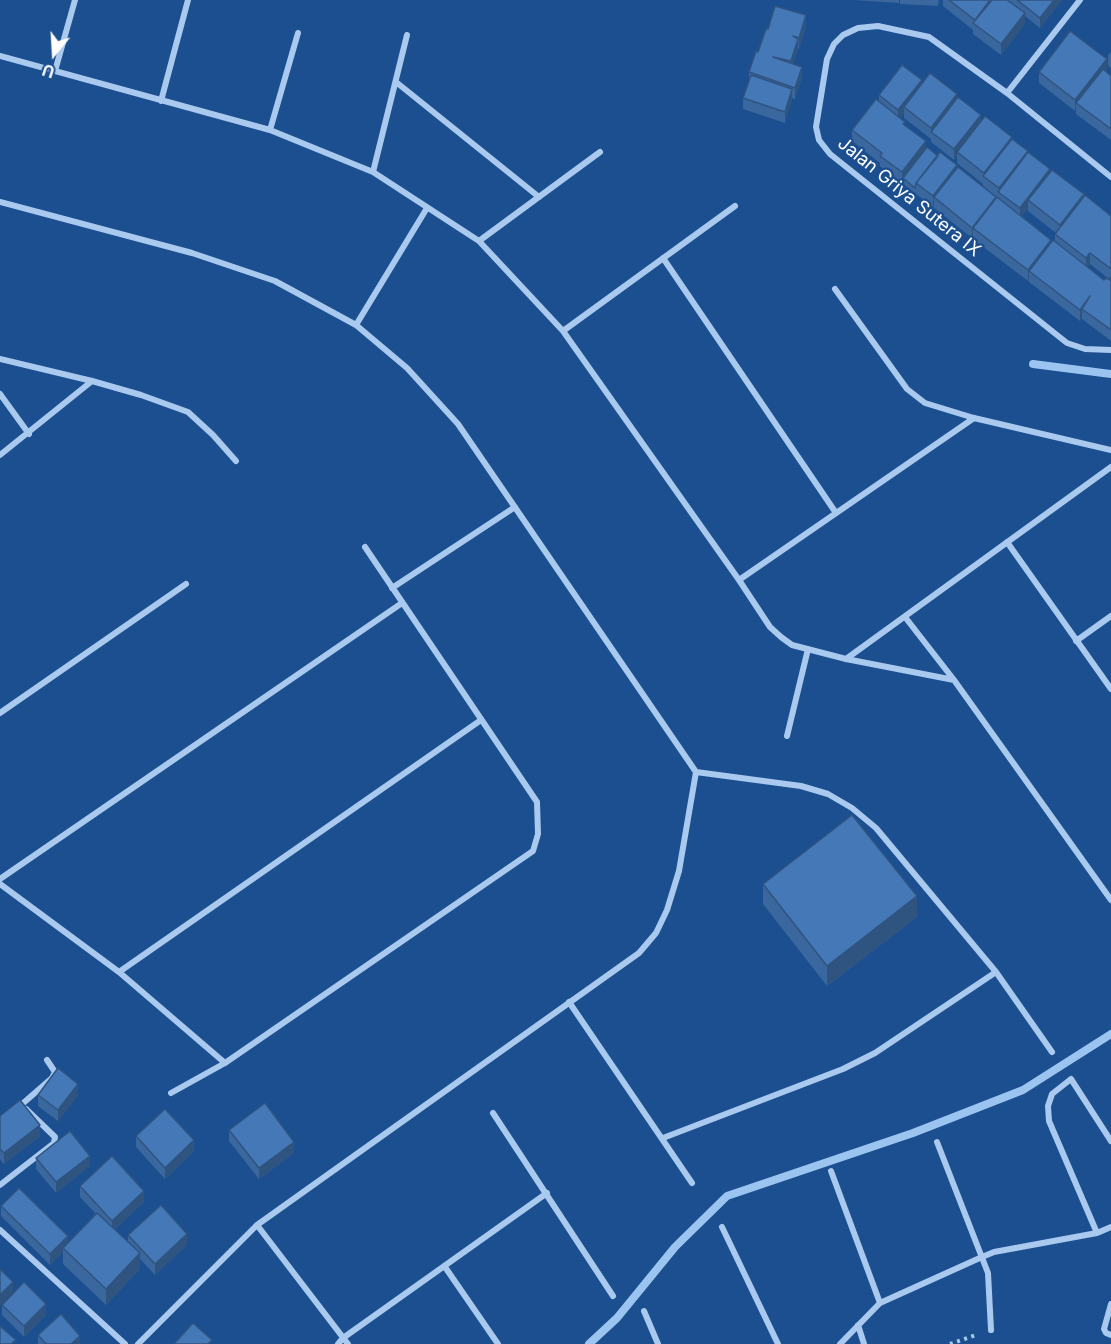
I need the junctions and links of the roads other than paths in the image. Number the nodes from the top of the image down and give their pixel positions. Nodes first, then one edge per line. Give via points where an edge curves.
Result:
1 (75, 0) edge
2 (188, 0) edge
3 (1080, 0) edge
4 (298, 33) dead end
5 (407, 34) dead end
6 (0, 56) edge
7 (55, 71) junction
8 (396, 82) junction
9 (1007, 93) junction
10 (161, 100) junction
11 (270, 130) junction
12 (600, 152) dead end
13 (373, 172) junction
14 (1111, 177) edge
15 (539, 197) junction
16 (0, 202) edge
17 (735, 206) dead end
18 (427, 208) junction
19 (479, 241) junction
20 (663, 258) junction
21 (835, 289) dead end
22 (356, 325) junction
23 (563, 331) junction
24 (1111, 350) edge
25 (0, 359) edge
26 (92, 381) junction
27 (0, 394) edge
28 (974, 418) junction
29 (29, 434) junction
30 (1111, 450) edge
31 (0, 455) edge
32 (236, 461) dead end
33 (1111, 467) edge
34 (515, 507) junction
35 (836, 513) junction
36 (1007, 542) junction
37 (365, 547) dead end
38 (739, 580) junction
39 (186, 584) dead end
40 (392, 588) junction
41 (402, 603) junction
42 (1111, 616) edge
43 (905, 617) junction
44 (1076, 641) junction
45 (808, 649) junction
46 (846, 659) junction
47 (954, 680) junction
48 (1111, 689) edge
49 (0, 713) edge
50 (481, 720) junction
51 (787, 736) dead end
52 (696, 772) junction
53 (0, 879) edge
54 (0, 884) edge
55 (1111, 900) edge
56 (119, 972) junction
57 (996, 972) junction
58 (570, 1002) junction
59 (1052, 1052) dead end
60 (47, 1060) dead end
61 (225, 1063) junction
62 (171, 1094) dead end
63 (21, 1105) junction
64 (12, 1110) edge
65 (493, 1113) dead end
66 (663, 1138) junction
67 (1111, 1141) edge
68 (937, 1142) dead end
69 (831, 1171) dead end
70 (692, 1183) dead end
71 (0, 1185) edge
72 (547, 1193) junction
73 (257, 1225) junction
74 (722, 1227) dead end
75 (1111, 1227) edge
76 (0, 1230) edge
77 (1097, 1233) junction
78 (982, 1257) junction
79 (445, 1267) junction
80 (613, 1296) dead end
81 (880, 1303) junction
82 (1111, 1304) edge
83 (644, 1311) dead end
84 (858, 1325) junction
85 (991, 1330) road end
86 (1111, 1335) edge
87 (343, 1338) junction
88 (125, 1344) edge
89 (138, 1344) edge
90 (338, 1344) edge
91 (348, 1344) edge
92 (498, 1344) edge
93 (658, 1344) edge
94 (778, 1344) edge
95 (840, 1344) edge
96 (864, 1344) edge

1 - 7 street
2 - 10 street
3 - 9 street
4 - 11 street
5 - 8 street
6 - 7 street
7 - 10 street
8 - 13 street
8 - 15 street
9 - 14 street, Jalan Griya Sutera IX
9 - 24 street, Jalan Griya Sutera IX via 929,37 878,26 858,28 843,35 827,59 816,127 819,140 830,154 1067,343 1085,349
10 - 11 street
11 - 13 street
12 - 15 street
13 - 18 street
15 - 19 street
16 - 22 street via 192,253 275,281
17 - 20 street
18 - 19 street
18 - 22 street
19 - 23 street
20 - 23 street
20 - 35 street
21 - 28 street via 906,389 925,403
22 - 34 street via 406,368 458,424
23 - 38 street
25 - 26 street
26 - 29 street
26 - 32 street via 188,412
27 - 29 street
28 - 30 street
28 - 35 street
29 - 31 street
33 - 36 street
34 - 40 street
34 - 52 street
35 - 38 street
36 - 43 street
36 - 44 street
37 - 40 street
38 - 45 street via 770,627 792,645
39 - 49 street
40 - 41 street
41 - 50 street
41 - 53 street
42 - 44 street
43 - 46 street
43 - 47 street
44 - 48 street
45 - 46 street
45 - 51 street
46 - 47 street
47 - 55 street
50 - 56 street
50 - 61 street via 537,802 538,834 533,851
52 - 57 street via 801,786 828,794 852,808 876,828
52 - 58 street via 679,871 656,933 639,953
54 - 56 street
56 - 61 street
57 - 59 street
57 - 66 street via 875,1053 843,1069
58 - 66 street
58 - 73 street
60 - 63 street via 55,1072 52,1078
61 - 62 street
63 - 64 street
63 - 71 street via 55,1137 54,1143
65 - 72 street
66 - 70 street
67 - 77 street via 1071,1079 1052,1094 1049,1121
68 - 78 street
69 - 81 street
72 - 79 street
72 - 80 street
73 - 87 street
73 - 89 street
74 - 94 street
75 - 77 street
76 - 88 street
77 - 78 street
78 - 81 street
78 - 85 street via 990,1284
79 - 87 street
79 - 92 street
81 - 84 street
82 - 86 street via 1104,1329
83 - 93 street
84 - 95 street
84 - 96 street
87 - 90 street
87 - 91 street

